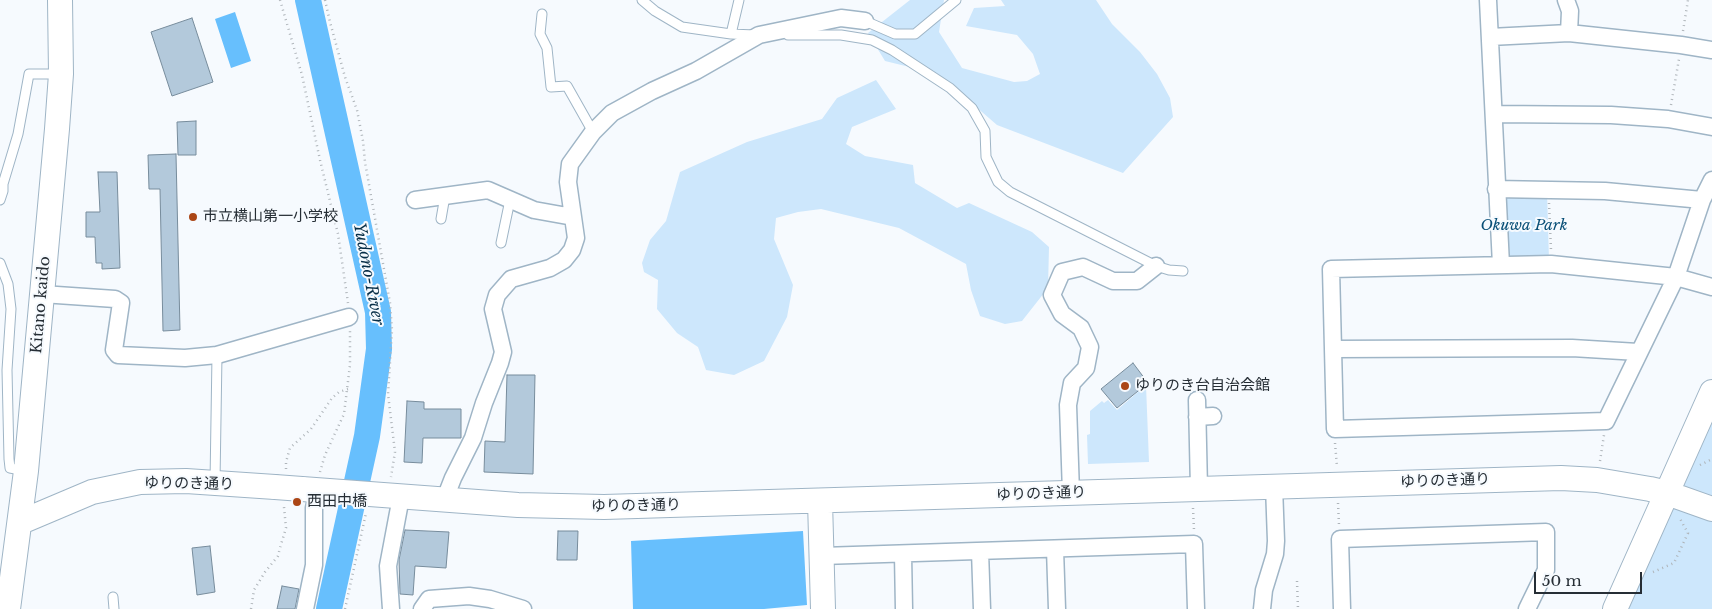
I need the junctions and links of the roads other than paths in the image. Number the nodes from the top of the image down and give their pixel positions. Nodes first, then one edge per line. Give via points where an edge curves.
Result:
1 (60, 0) edge
2 (642, 0) edge
3 (739, 0) edge
4 (956, 0) edge
5 (1488, 0) edge
6 (1566, 0) edge
7 (542, 14) dead end
8 (865, 21) joint
9 (1569, 33) junction
10 (731, 34) junction
11 (759, 35) junction
12 (1490, 37) junction
13 (1712, 50) edge
14 (61, 74) junction
15 (1494, 114) junction
16 (1712, 128) edge
17 (593, 132) junction
18 (1712, 180) edge
19 (1496, 189) junction
20 (445, 196) junction
21 (0, 200) edge
22 (415, 200) dead end
23 (510, 200) junction
24 (1702, 200) junction
25 (573, 217) junction
26 (441, 219) dead end
27 (501, 243) dead end
28 (0, 263) edge
29 (1501, 265) junction
30 (1156, 266) junction
31 (1183, 271) dead end
32 (1676, 277) junction
33 (1712, 286) edge
34 (42, 294) junction
35 (349, 317) road end
36 (1334, 349) junction
37 (1638, 352) junction
38 (217, 355) junction
39 (1712, 392) edge
40 (1197, 400) dead end
41 (26, 471) junction
42 (214, 482) junction
43 (1274, 486) junction
44 (1196, 489) junction
45 (317, 491) junction
46 (1071, 493) junction
47 (380, 499) junction
48 (444, 501) junction
49 (820, 501) junction
50 (1671, 503) junction
51 (1712, 509) edge
52 (20, 522) junction
53 (1056, 549) junction
54 (980, 551) junction
55 (902, 554) junction
56 (822, 556) junction
57 (0, 565) edge
58 (113, 597) dead end
59 (11, 603) edge
60 (114, 609) edge
61 (305, 609) edge
62 (391, 609) edge
63 (422, 609) edge
64 (523, 609) edge
65 (824, 609) edge
66 (904, 609) edge
67 (982, 609) edge
68 (1057, 609) edge
69 (1196, 609) edge
70 (1262, 609) edge
71 (1342, 609) edge
72 (1527, 609) edge
73 (1616, 609) edge

1 - 14 street, Kitano kaido
2 - 10 lane via 682,27
3 - 10 lane
4 - 8 lane via 915,34 895,34
5 - 12 street
6 - 9 street via 1570,11
7 - 17 lane via 540,34 547,48 551,87 567,86
8 - 11 street via 841,18
9 - 12 street
9 - 13 street
10 - 11 lane
11 - 17 street via 612,113
11 - 30 lane via 842,35 872,40 892,50 950,88 972,108 985,131 986,158 998,182 1010,192
12 - 15 street
14 - 21 lane via 29,74 18,134
14 - 34 street, Kitano kaido
15 - 16 street via 1611,115 1668,119
15 - 19 street
17 - 25 street via 570,164 568,182
18 - 24 street
19 - 24 street via 1605,190
19 - 29 street
20 - 22 street
20 - 23 street via 488,190
20 - 26 lane
23 - 25 street via 534,210
23 - 27 lane
24 - 32 street
25 - 48 street via 576,238 564,260 550,268 511,279 497,295 493,310 503,352 474,438
28 - 41 lane via 8,284 11,309 7,370 10,468
29 - 32 street via 1551,264
29 - 36 street via 1331,269
30 - 31 lane
30 - 46 street via 1137,281 1113,281 1083,267 1062,272 1052,295 1062,314 1081,328 1090,347 1086,368 1072,383 1068,405
32 - 33 street
32 - 37 street
34 - 38 street via 115,299 120,303 114,350 118,355 185,358
34 - 41 street, Kitano kaido
35 - 38 street
36 - 37 street via 1572,348
36 - 37 street via 1335,429 1606,421
38 - 42 lane
39 - 50 street
40 - 44 street via 1205,416
41 - 52 street, Kitano kaido
42 - 45 street, ゆりのき通り, bridge
42 - 52 street, ゆりのき通り via 126,484 78,497
43 - 44 street, ゆりのき通り
43 - 50 street, ゆりのき通り via 1561,478 1597,480
43 - 70 street via 1276,541
44 - 46 street, ゆりのき通り
45 - 47 street, ゆりのき通り
45 - 61 street via 314,565
46 - 49 street, ゆりのき通り
47 - 48 street, ゆりのき通り
47 - 62 street
48 - 49 street, ゆりのき通り via 604,507
49 - 56 street
50 - 51 street, ゆりのき通り
50 - 73 street
52 - 59 street, Kitano kaido
53 - 54 street
53 - 68 street
53 - 69 street via 1194,544
54 - 55 street
54 - 67 street
55 - 56 street
55 - 66 street
56 - 65 street
57 - 59 street
58 - 60 lane
63 - 64 street via 430,599 469,596
71 - 72 street via 1340,539 1546,532 1546,570

